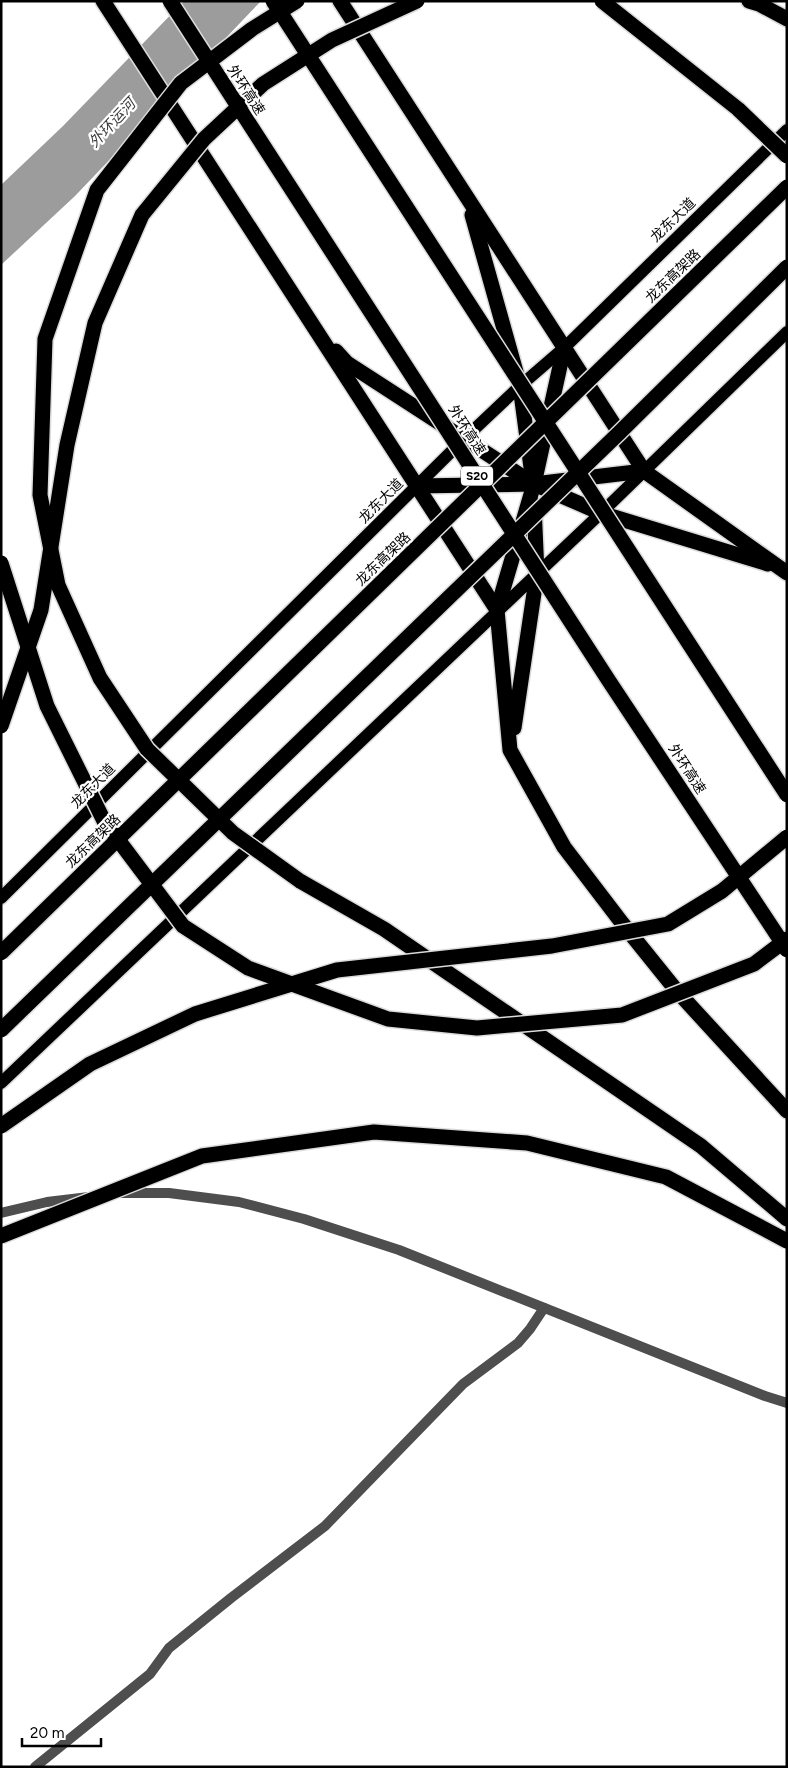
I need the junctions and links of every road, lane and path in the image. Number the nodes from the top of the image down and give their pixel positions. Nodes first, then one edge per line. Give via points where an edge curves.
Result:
1 (103, 1) edge
2 (170, 1) edge
3 (273, 1) edge
4 (297, 1) edge
5 (340, 1) edge
6 (418, 1) edge
7 (602, 1) edge
8 (749, 1) edge
9 (787, 19) edge
10 (787, 130) edge
11 (787, 156) edge
12 (787, 187) edge
13 (468, 199) junction
14 (787, 267) edge
15 (311, 324) junction
16 (787, 332) edge
17 (564, 348) junction
18 (520, 386) junction
19 (465, 438) junction
20 (644, 471) junction
21 (534, 484) junction
22 (416, 486) junction
23 (601, 513) junction
24 (1, 564) edge
25 (783, 570) edge
26 (537, 573) junction
27 (497, 610) junction
28 (1, 726) edge
29 (510, 750) junction
30 (787, 795) edge
31 (787, 837) edge
32 (1, 898) edge
33 (787, 939) edge
34 (787, 950) edge
35 (1, 953) edge
36 (1, 1030) edge
37 (1, 1083) edge
38 (787, 1111) edge
39 (1, 1126) edge
40 (1, 1213) edge
41 (787, 1219) edge
42 (1, 1236) edge
43 (787, 1241) edge
44 (544, 1308) junction
45 (787, 1403) edge
46 (35, 1767) edge

1 - 15 highway, bridge
2 - 34 highway, 外环高速 / S20, bridge
3 - 30 highway, bridge
4 - 41 highway, bridge via 252,28 181,83 97,190 45,339 40,495 58,584 100,678 147,749 232,833 300,881 384,929 701,1146
5 - 13 highway
6 - 28 highway, bridge via 332,40 263,84 204,139 142,215 95,322 67,445 41,610
7 - 11 highway, bridge via 738,109
8 - 9 highway
10 - 17 main road, 龙东大道
12 - 35 highway, 龙东高架路, bridge
13 - 17 highway
13 - 18 highway
14 - 36 highway, bridge
15 - 19 highway via 347,363
15 - 22 highway
16 - 20 main road
17 - 18 main road, 龙东大道
17 - 20 highway
17 - 21 highway
18 - 19 main road, 龙东大道
18 - 21 highway
19 - 21 highway
19 - 22 main road, 龙东大道
20 - 21 highway
20 - 23 main road
20 - 25 highway
21 - 22 highway
21 - 23 highway
21 - 26 highway
21 - 27 highway
22 - 27 highway
22 - 32 main road, 龙东大道
23 - 25 highway
23 - 26 main road
24 - 33 highway, bridge via 47,706 104,821 183,926 248,968 388,1019 477,1028 622,1015 754,964
26 - 27 main road
26 - 29 highway
27 - 29 highway
27 - 37 main road
29 - 38 highway, bridge via 564,847 622,923 676,990
31 - 39 highway, bridge via 722,891 668,924 552,946 337,970 196,1014 90,1064
40 - 44 street via 48,1202 113,1193 169,1193 239,1202 304,1218 399,1250
42 - 43 highway, bridge via 202,1156 374,1132 527,1143 666,1177
44 - 45 street
44 - 46 street via 518,1343 463,1384 325,1526 169,1648 150,1674

